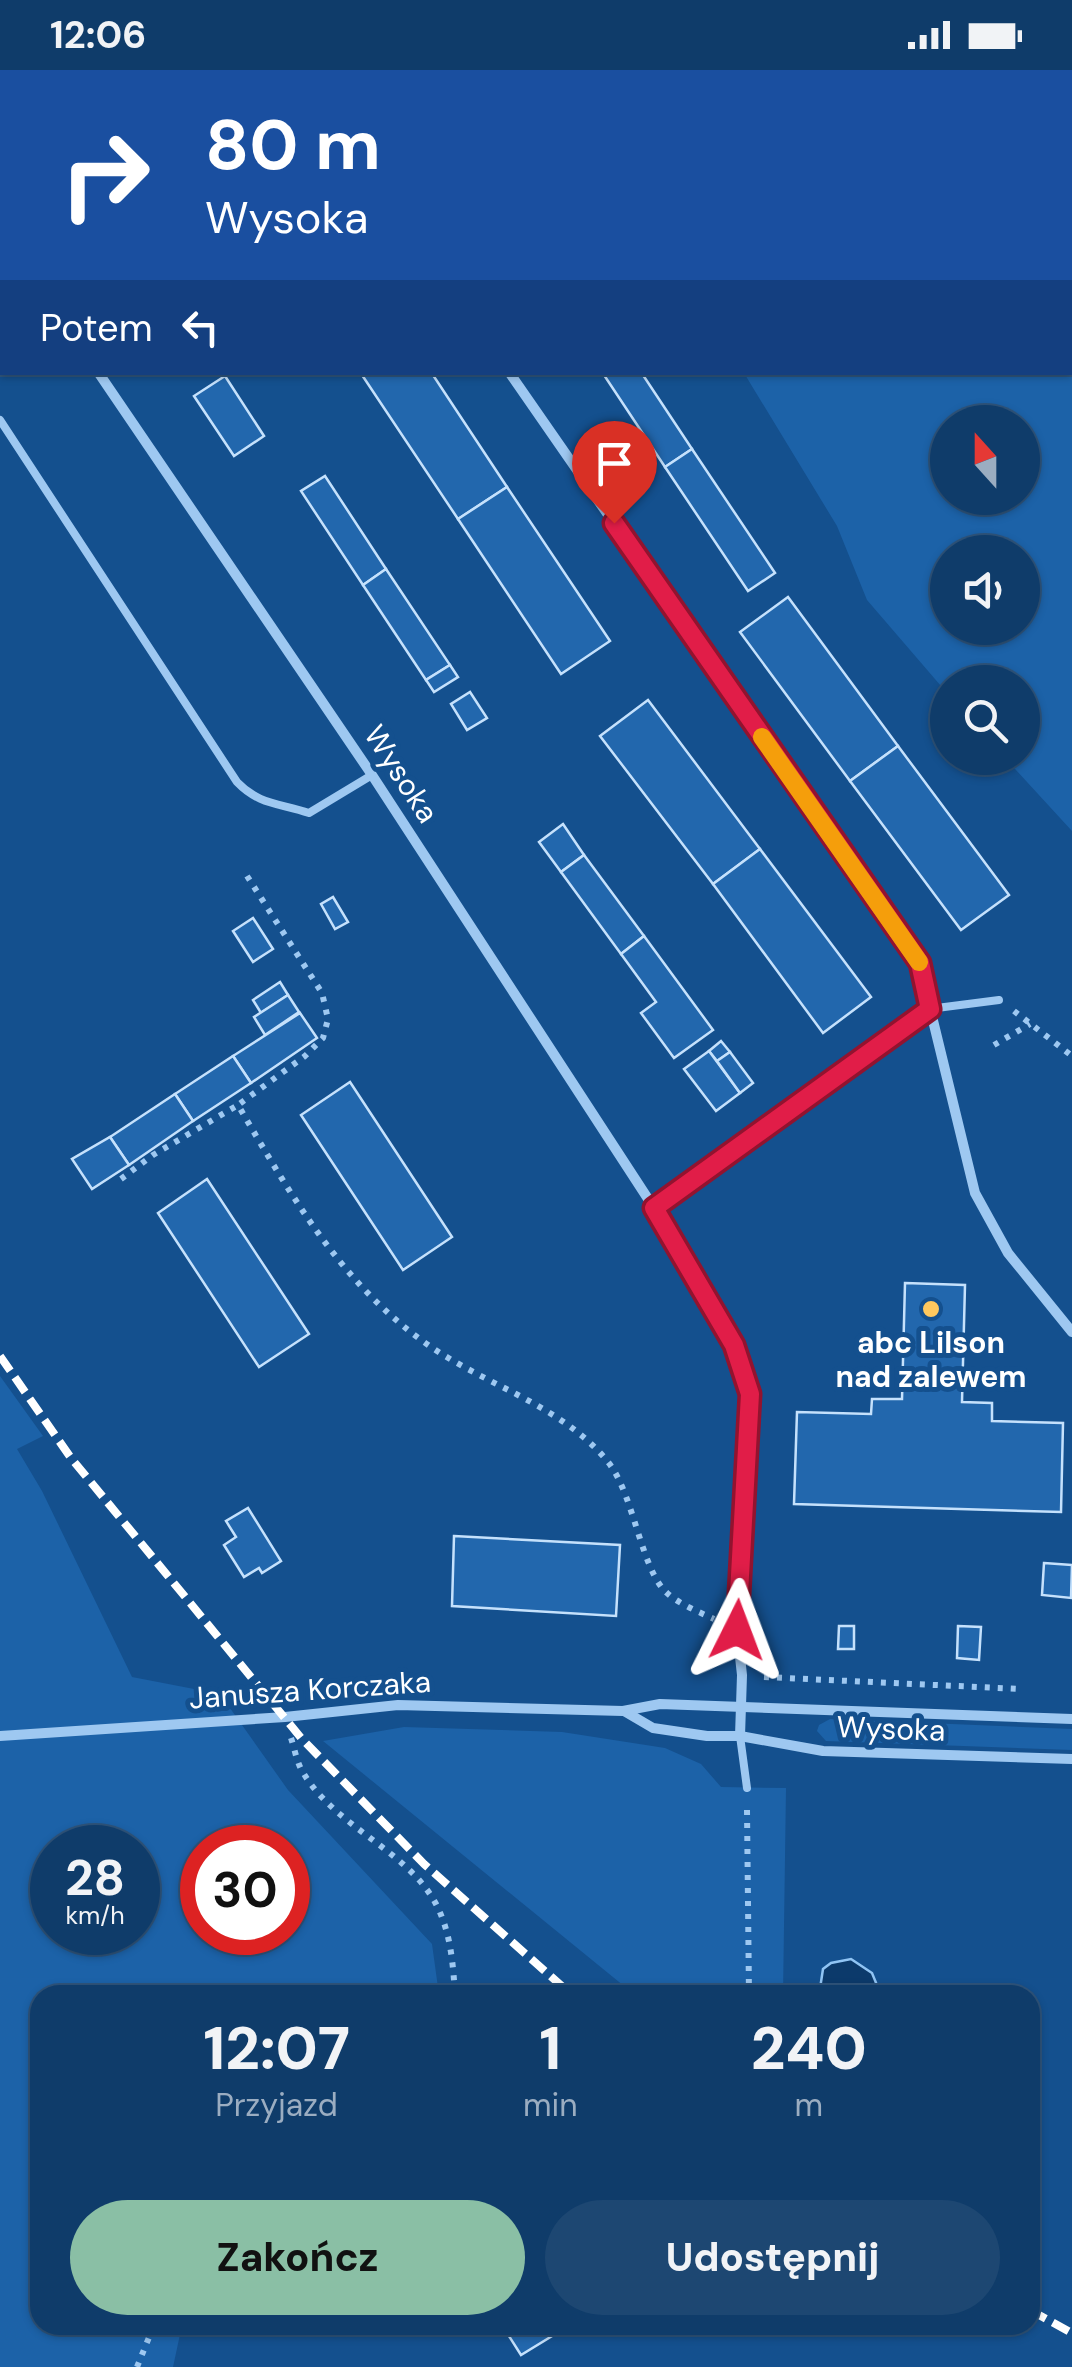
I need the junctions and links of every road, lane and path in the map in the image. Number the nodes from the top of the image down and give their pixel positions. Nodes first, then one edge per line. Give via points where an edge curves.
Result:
1 (100, 375) edge
2 (512, 375) edge
3 (0, 420) edge
4 (372, 774) junction
5 (247, 876) dead end
6 (999, 1000) joint
7 (930, 1009) junction
8 (1030, 1024) junction
9 (994, 1045) dead end
10 (1072, 1056) edge
11 (238, 1105) junction
12 (120, 1180) dead end
13 (654, 1208) junction
14 (1072, 1332) edge
15 (737, 1630) junction
16 (784, 1679) dead end
17 (1034, 1690) dead end
18 (740, 1706) junction
19 (623, 1711) junction
20 (285, 1718) junction
21 (1072, 1719) edge
22 (0, 1736) edge
23 (740, 1736) junction
24 (1072, 1760) edge
25 (746, 1788) joint
26 (454, 1985) edge
27 (749, 1985) edge
28 (150, 2335) edge
29 (136, 2367) edge

1 - 4 street, Wysoka
2 - 7 street via 920,963
3 - 4 lane via 254,800 309,813
4 - 13 street, Wysoka
5 - 11 path via 322,994 328,1019 323,1038 306,1056
6 - 7 lane
6 - 8 path
7 - 13 street
7 - 14 street via 976,1193 1008,1253
8 - 9 path
8 - 10 path
11 - 12 path
11 - 15 path via 313,1227 370,1299 484,1380 578,1431 610,1464 665,1592
13 - 15 street, Wysoka via 734,1345 750,1394
15 - 18 street, Wysoka
16 - 17 path
18 - 19 street, Janusza Korczaka via 660,1704
18 - 21 street, Wysoka
18 - 23 street, Wysoka
19 - 20 street, Janusza Korczaka via 398,1705
19 - 23 street, Janusza Korczaka via 654,1728
20 - 22 street, Janusza Korczaka
20 - 26 path via 302,1772 328,1804 410,1872 434,1901 446,1929
23 - 24 street, Wysoka via 824,1752
23 - 25 lane
25 - 27 path
28 - 29 path

